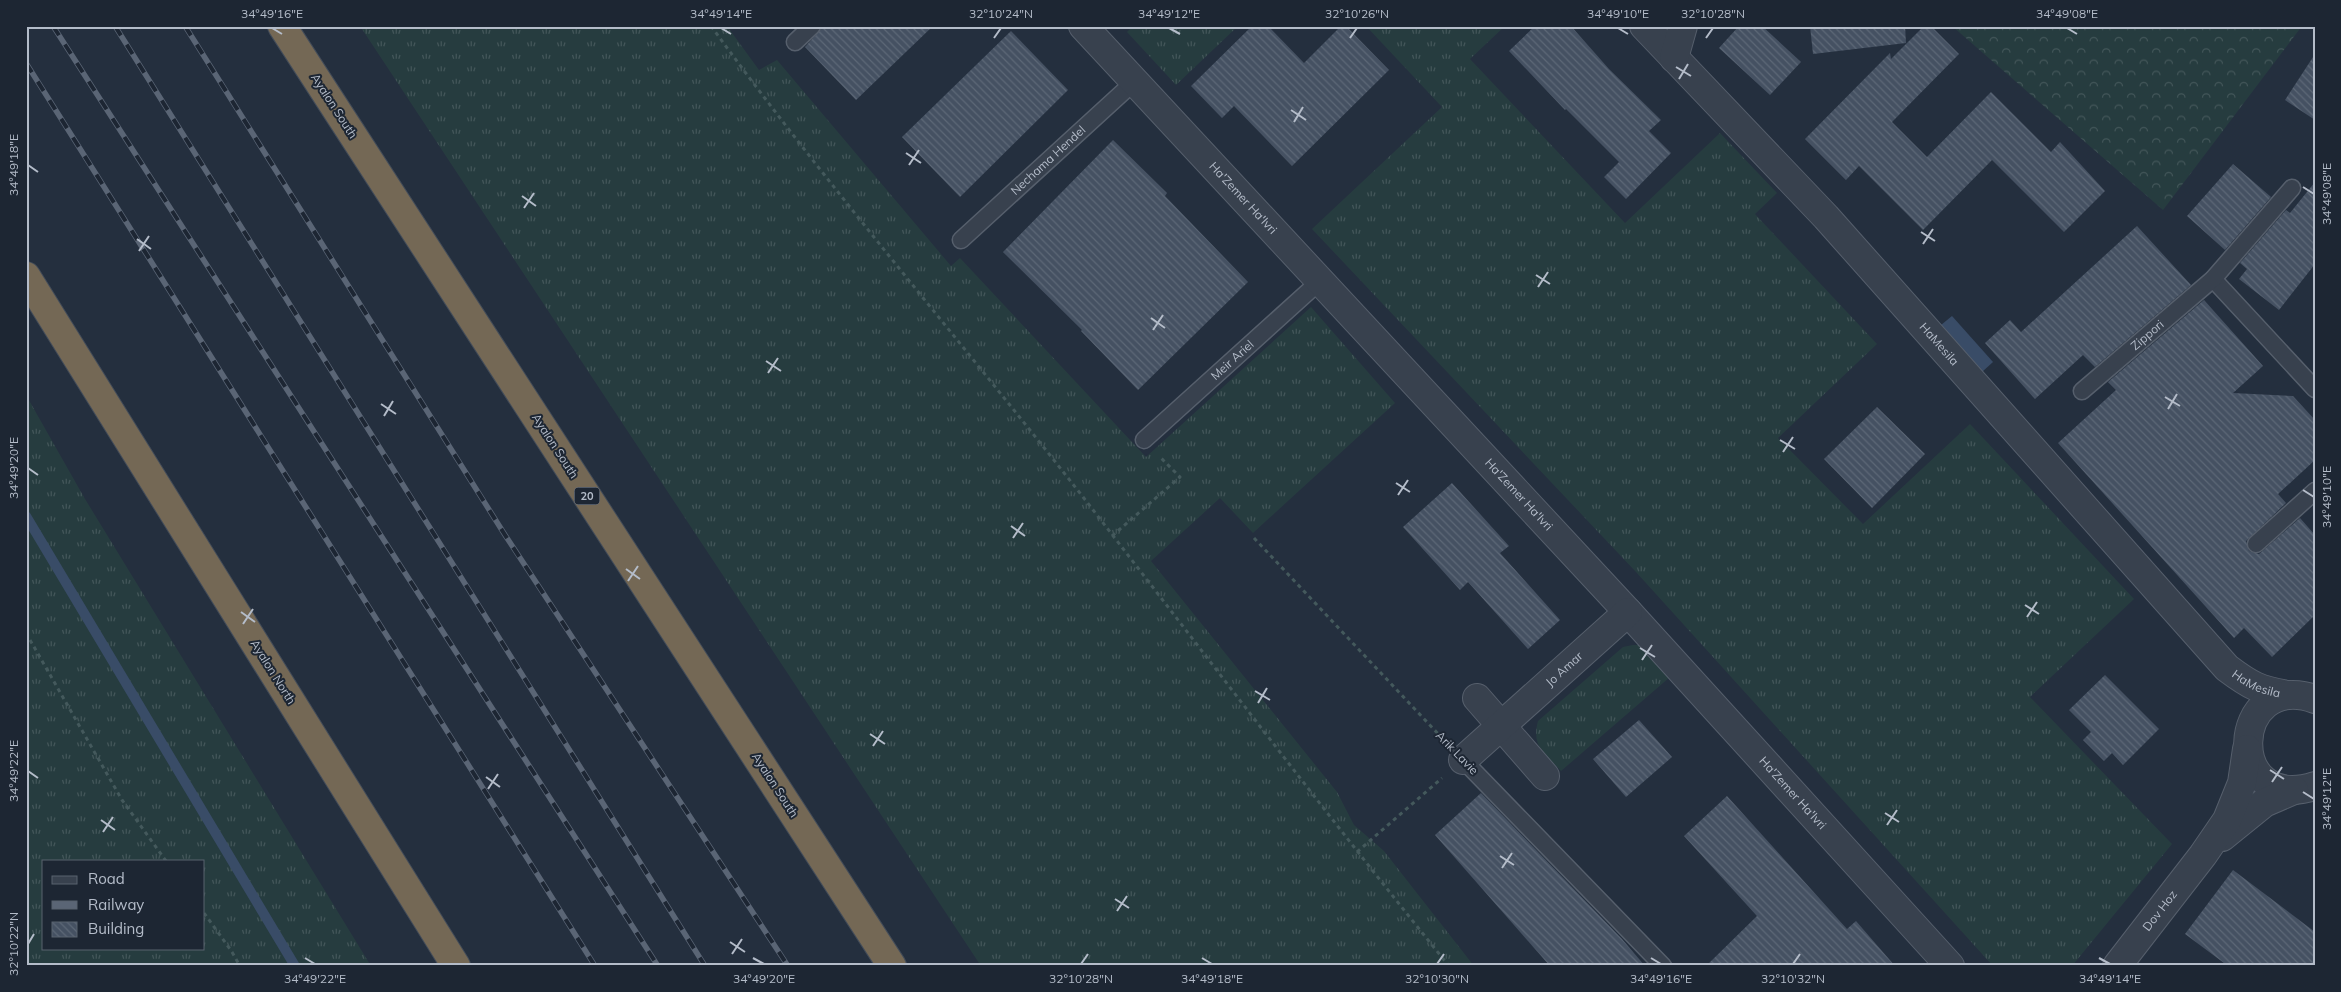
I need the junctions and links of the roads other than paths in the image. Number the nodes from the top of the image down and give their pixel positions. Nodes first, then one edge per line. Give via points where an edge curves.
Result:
1 (282, 26) edge
2 (812, 26) edge
3 (1083, 26) edge
4 (1644, 26) edge
5 (1683, 26) edge
6 (795, 42) dead end
7 (1674, 58) junction
8 (1134, 82) junction
9 (2292, 188) dead end
10 (961, 240) dead end
11 (26, 276) edge
12 (2213, 279) junction
13 (1320, 281) junction
14 (2315, 389) edge
15 (2082, 390) dead end
16 (1144, 440) road end
17 (2315, 490) edge
18 (2256, 544) dead end
19 (1628, 612) junction
20 (2227, 668) junction
21 (2288, 694) junction
22 (1477, 698) dead end
23 (2315, 699) edge
24 (1501, 726) junction
25 (2247, 742) junction
26 (1463, 760) joint
27 (1545, 776) dead end
28 (2306, 790) edge
29 (2203, 855) junction
30 (456, 966) edge
31 (892, 966) edge
32 (1663, 966) edge
33 (1950, 966) edge
34 (2117, 966) edge

1 - 31 highway, Ayalon South / 20
2 - 6 lane
3 - 8 street, Ha'Zemer Ha'Ivri
4 - 7 street, HaMesila
5 - 7 street
7 - 20 street, HaMesila via 1826,217
8 - 10 lane, Nechama Hendel
8 - 13 street, Ha'Zemer Ha'Ivri
9 - 12 lane, Zippori
11 - 30 highway, Ayalon North
12 - 14 lane
12 - 15 lane, Zippori
13 - 16 lane, Meir Ariel
13 - 19 street, Ha'Zemer Ha'Ivri
17 - 18 lane
19 - 24 street, Jo Amar
19 - 33 street, Ha'Zemer Ha'Ivri
20 - 21 street, HaMesila via 2262,690
20 - 25 street, HaMesila via 2245,709
21 - 23 street, HaMesila
21 - 25 street via 2262,708 2253,720
22 - 24 street
24 - 26 street, Jo Amar
24 - 27 street
25 - 28 street via 2252,763 2260,776 2272,785
25 - 29 street, Dov Hoz via 2242,783 2227,820
26 - 32 lane, Arik Lavie
28 - 29 street, Dov Hoz via 2264,803
29 - 34 street, Dov Hoz

